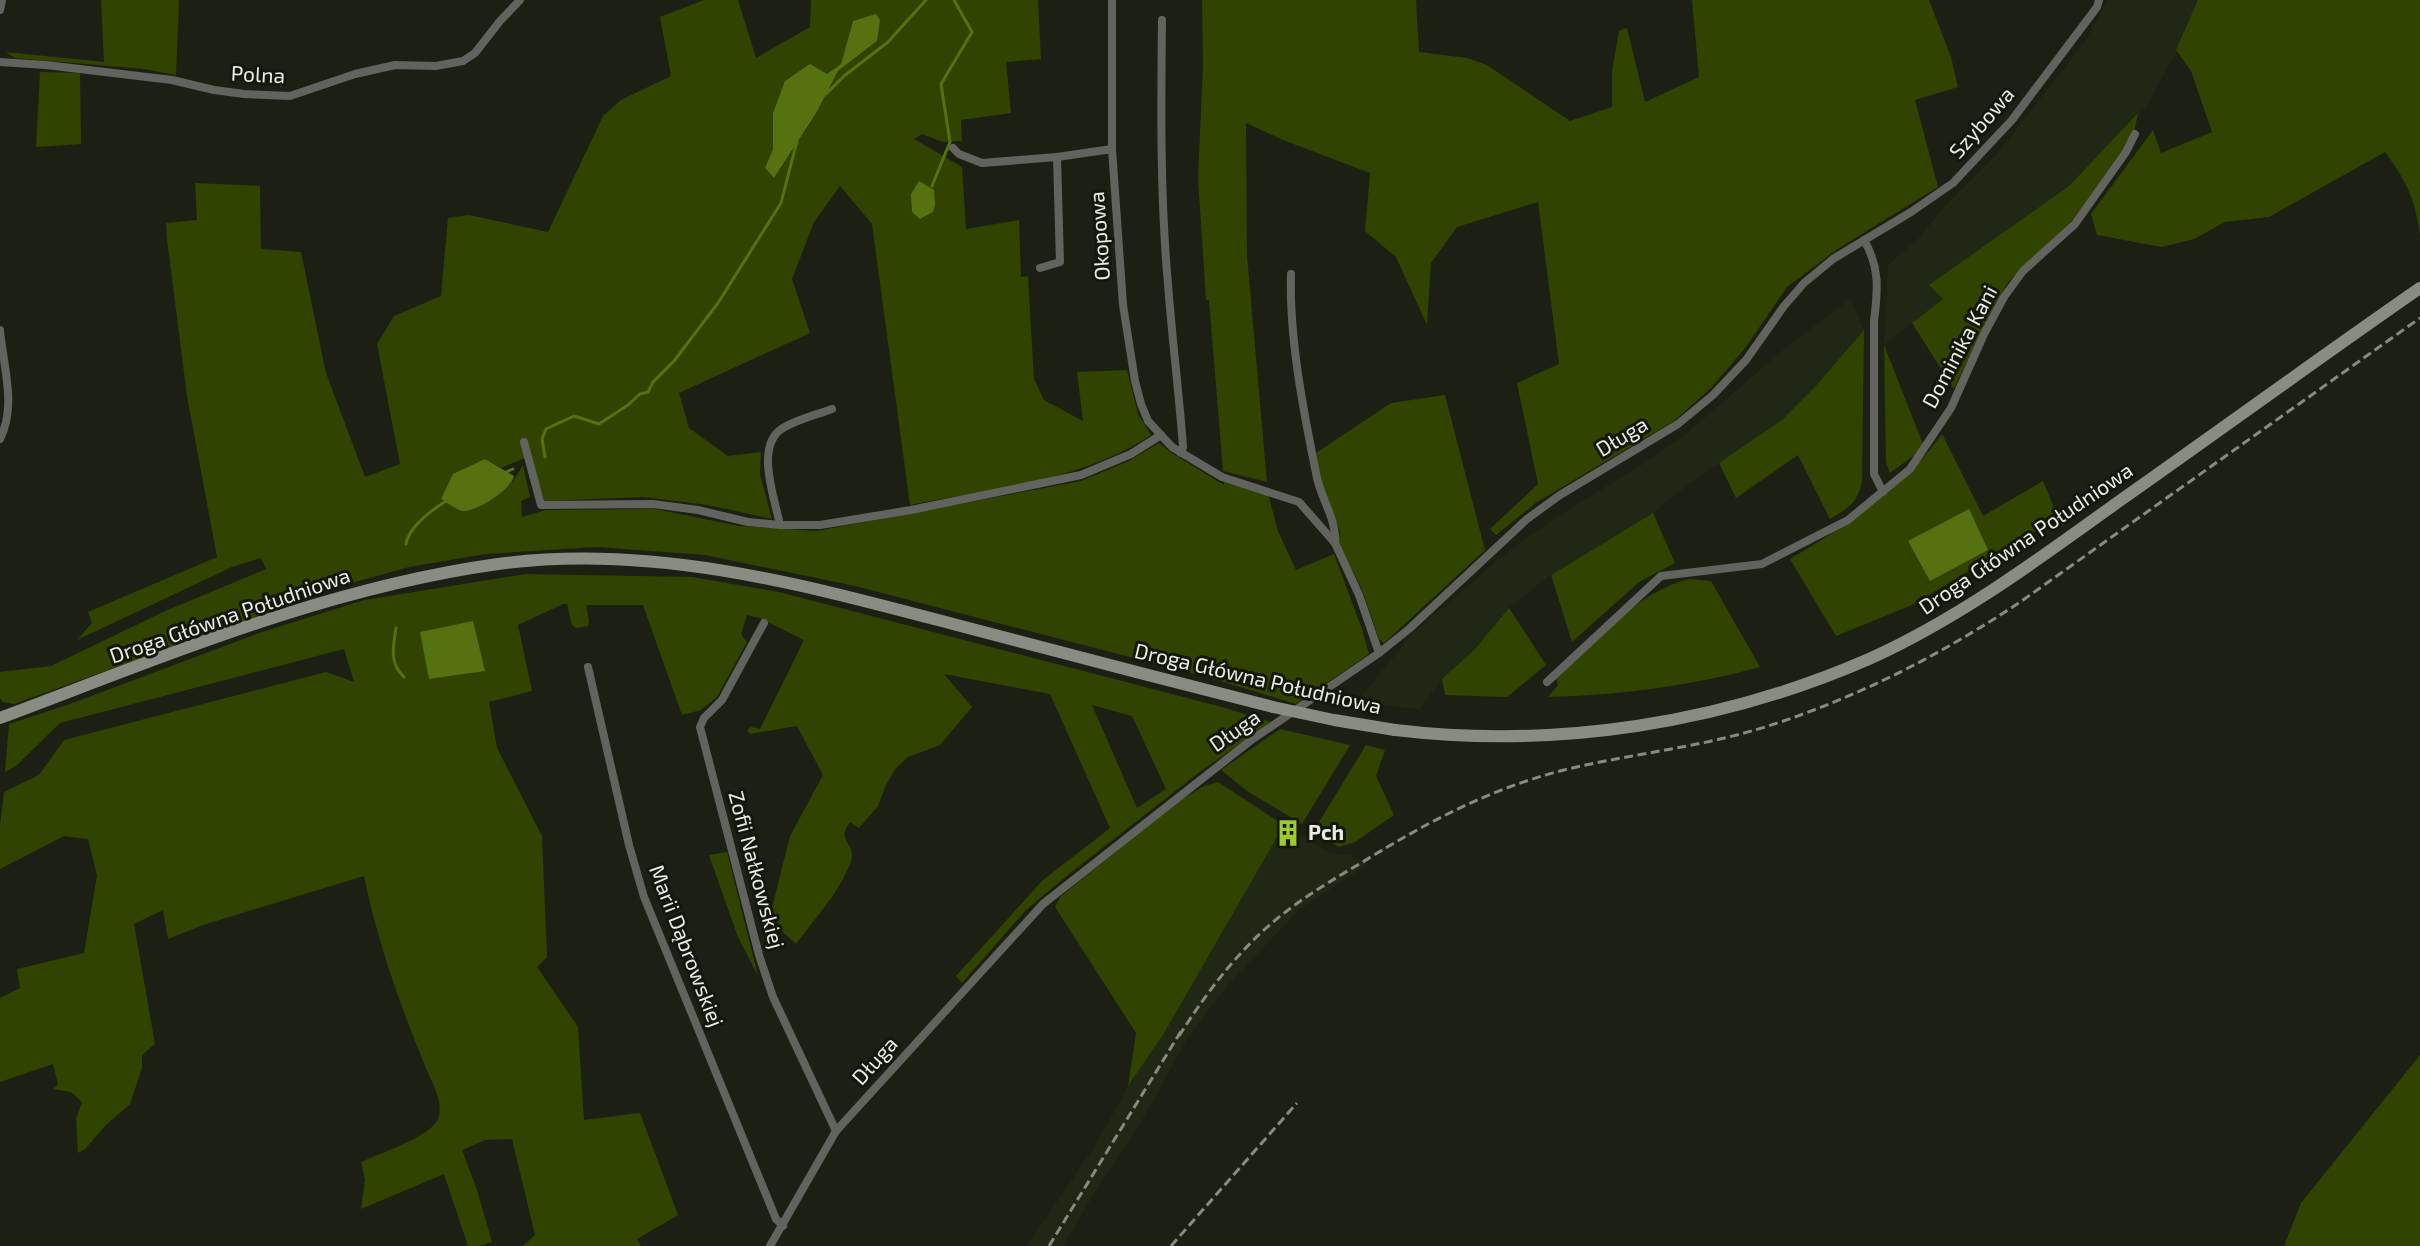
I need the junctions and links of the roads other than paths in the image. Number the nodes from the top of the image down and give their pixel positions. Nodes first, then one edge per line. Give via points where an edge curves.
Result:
1 (2, 0) edge
2 (520, 0) edge
3 (1112, 0) edge
4 (2099, 0) edge
5 (0, 10) edge
6 (1162, 20) dead end
7 (0, 62) edge
8 (2135, 134) dead end
9 (954, 148) dead end
10 (1112, 149) junction
11 (1057, 157) junction
12 (1864, 240) junction
13 (1040, 268) dead end
14 (1291, 274) dead end
15 (2420, 288) edge
16 (0, 330) edge
17 (832, 409) dead end
18 (1161, 435) junction
19 (0, 439) edge
20 (524, 442) dead end
21 (1181, 453) junction
22 (1883, 492) junction
23 (780, 525) junction
24 (1335, 543) junction
25 (764, 623) dead end
26 (1379, 653) junction
27 (588, 667) dead end
28 (1547, 682) dead end
29 (0, 718) edge
30 (836, 1131) junction
31 (783, 1226) junction
32 (770, 1246) edge

1 - 5 street
2 - 7 street, Polna via 475,53 463,61 436,66 395,65 290,96 244,94 172,80
3 - 10 street, Okopowa
4 - 12 street, Szybowa via 2012,120 1953,183
6 - 21 street via 1161,136 1167,283 1177,361
8 - 22 street, Dominika Kani via 2075,224 2024,271 2004,297 1951,408 1910,469
9 - 11 street via 959,154 982,162
10 - 11 street
10 - 18 street, Okopowa via 1123,305 1135,381 1148,421
11 - 13 street via 1060,262
12 - 22 street via 1878,273 1874,321 1874,474
12 - 26 street, Długa via 1804,283 1746,360 1713,395 1678,424 1527,519
14 - 24 street, Okopowa via 1299,377 1318,481 1336,531
15 - 29 main road, Droga Główna Południowa, bridge via 2028,566 1933,626 1870,658 1807,683 1743,704 1644,725 1518,737 1395,730 1273,707 785,581 690,565 631,560 497,564 348,594 249,626
16 - 19 street via 9,402 9,415
17 - 23 street via 781,429 772,438 766,458
18 - 21 street, Okopowa
18 - 23 street via 1131,454 1081,475 911,510 820,525
20 - 23 street via 541,505 653,504
21 - 24 street, Okopowa via 1222,477 1299,502
22 - 28 street, Dominika Kani via 1848,520 1762,564 1661,576
24 - 26 street, Okopowa
25 - 30 street, Zofii Nałkowskiej via 722,700 700,727 773,997
26 - 30 street, Długa via 1241,748 1043,904
27 - 31 street, Marii Dąbrowskiej via 644,897 776,1219
30 - 31 street, Długa
31 - 32 street, Długa

